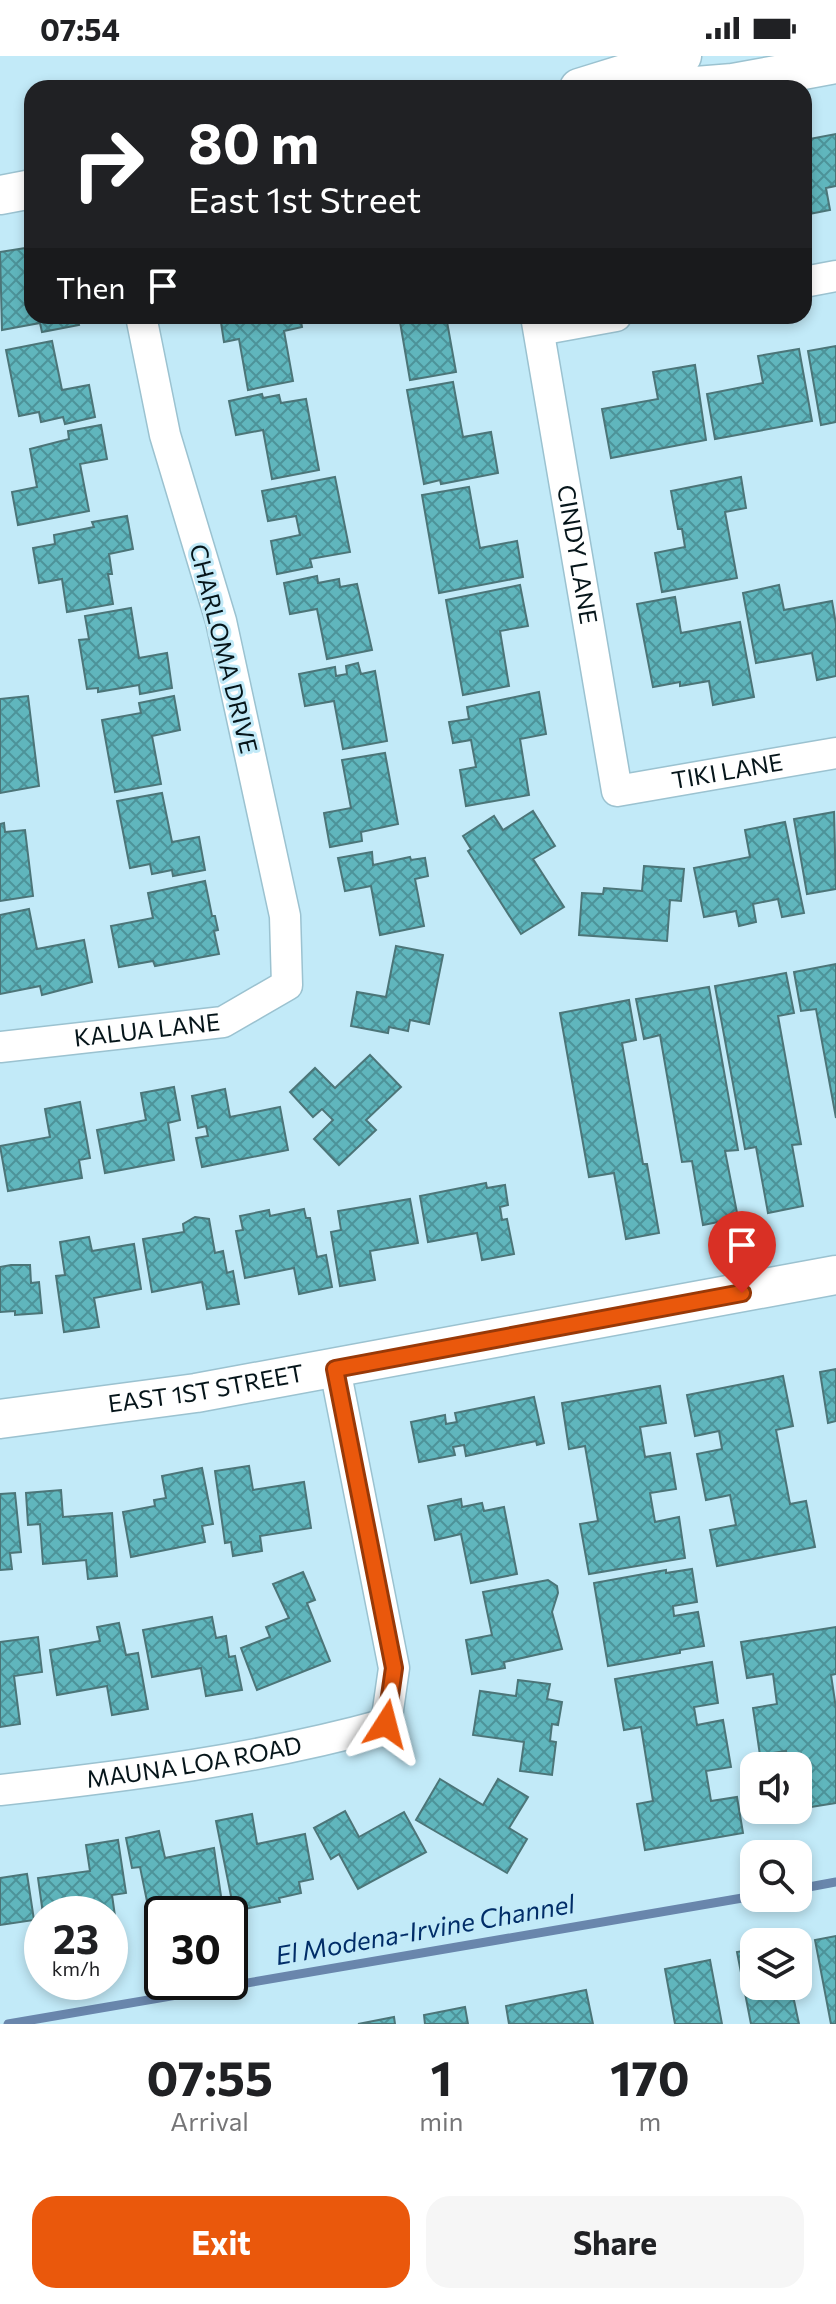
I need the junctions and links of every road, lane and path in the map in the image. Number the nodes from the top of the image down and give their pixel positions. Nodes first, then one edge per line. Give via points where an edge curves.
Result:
1 (682, 56) edge
2 (836, 64) edge
3 (605, 80) edge
4 (749, 80) edge
5 (24, 190) edge
6 (0, 195) edge
7 (836, 276) edge
8 (812, 280) edge
9 (143, 324) edge
10 (538, 324) edge
11 (836, 753) edge
12 (617, 791) joint
13 (287, 985) joint
14 (0, 1047) edge
15 (836, 1275) edge
16 (335, 1369) junction
17 (0, 1419) edge
18 (0, 1790) edge

1 - 3 main road
2 - 4 main road
5 - 6 main road
7 - 8 street
9 - 13 street, CHARLOMA DRIVE via 165,435 228,652 285,916
10 - 12 street, CINDY LANE
11 - 12 street, TIKI LANE
13 - 14 street, KALUA LANE via 223,1022
15 - 16 main road, EAST 1ST STREET
16 - 17 main road, EAST 1ST STREET
16 - 18 street, MAUNA LOA ROAD via 394,1668 386,1724 312,1745 91,1781

